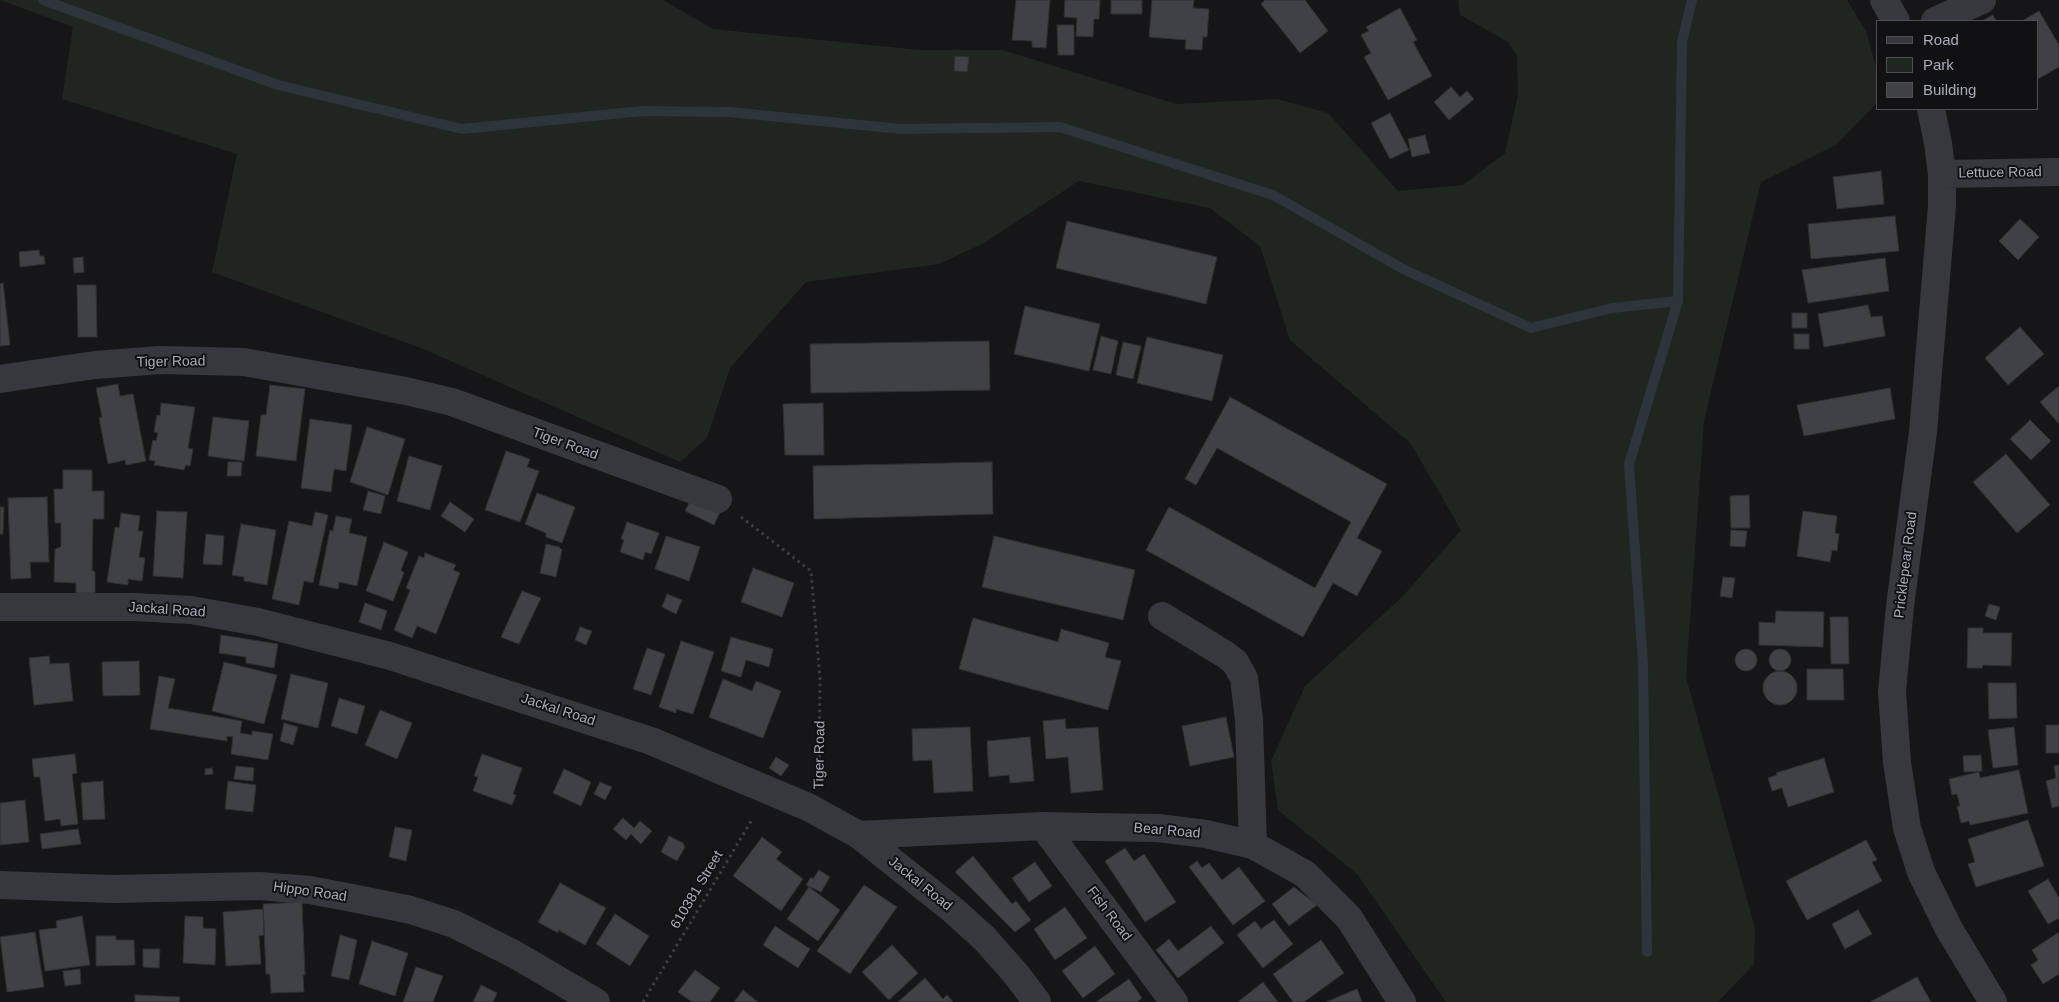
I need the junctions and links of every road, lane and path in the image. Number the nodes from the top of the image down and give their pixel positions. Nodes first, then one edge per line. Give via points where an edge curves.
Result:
1 (1884, 0) edge
2 (1982, 0) edge
3 (1895, 20) edge
4 (1936, 20) edge
5 (1931, 110) edge
6 (2059, 172) edge
7 (1942, 174) junction
8 (0, 379) edge
9 (718, 499) joint
10 (0, 608) edge
11 (1162, 616) dead end
12 (770, 790) junction
13 (819, 813) junction
14 (1043, 826) junction
15 (859, 835) junction
16 (1253, 845) junction
17 (0, 885) edge
18 (596, 1002) edge
19 (643, 1002) edge
20 (1037, 1002) edge
21 (1174, 1002) edge
22 (1402, 1002) edge
23 (1993, 1002) edge

1 - 3 street
2 - 4 street
5 - 7 street, Pricklepear Road
6 - 7 street, Lettuce Road
7 - 23 street, Pricklepear Road via 1942,216 1923,432 1892,692 1907,828 1921,872 1949,929
8 - 9 street, Tiger Road via 160,360 244,362 452,402
9 - 13 path, Tiger Road via 811,571 820,678
10 - 12 street, Jackal Road via 191,610 258,622 390,656 642,738
11 - 16 street via 1216,647 1241,670 1249,720
12 - 13 street, Jackal Road
12 - 19 path, 610381 Street
13 - 15 street, Jackal Road
14 - 15 street, Bear Road
14 - 16 street, Bear Road via 1158,828 1206,834
14 - 21 street, Fish Road
15 - 20 street, Jackal Road via 984,938
16 - 22 street, Bear Road via 1305,874 1349,918
17 - 18 street, Hippo Road via 112,890 259,886 310,890 362,900 411,910 454,924 514,954

